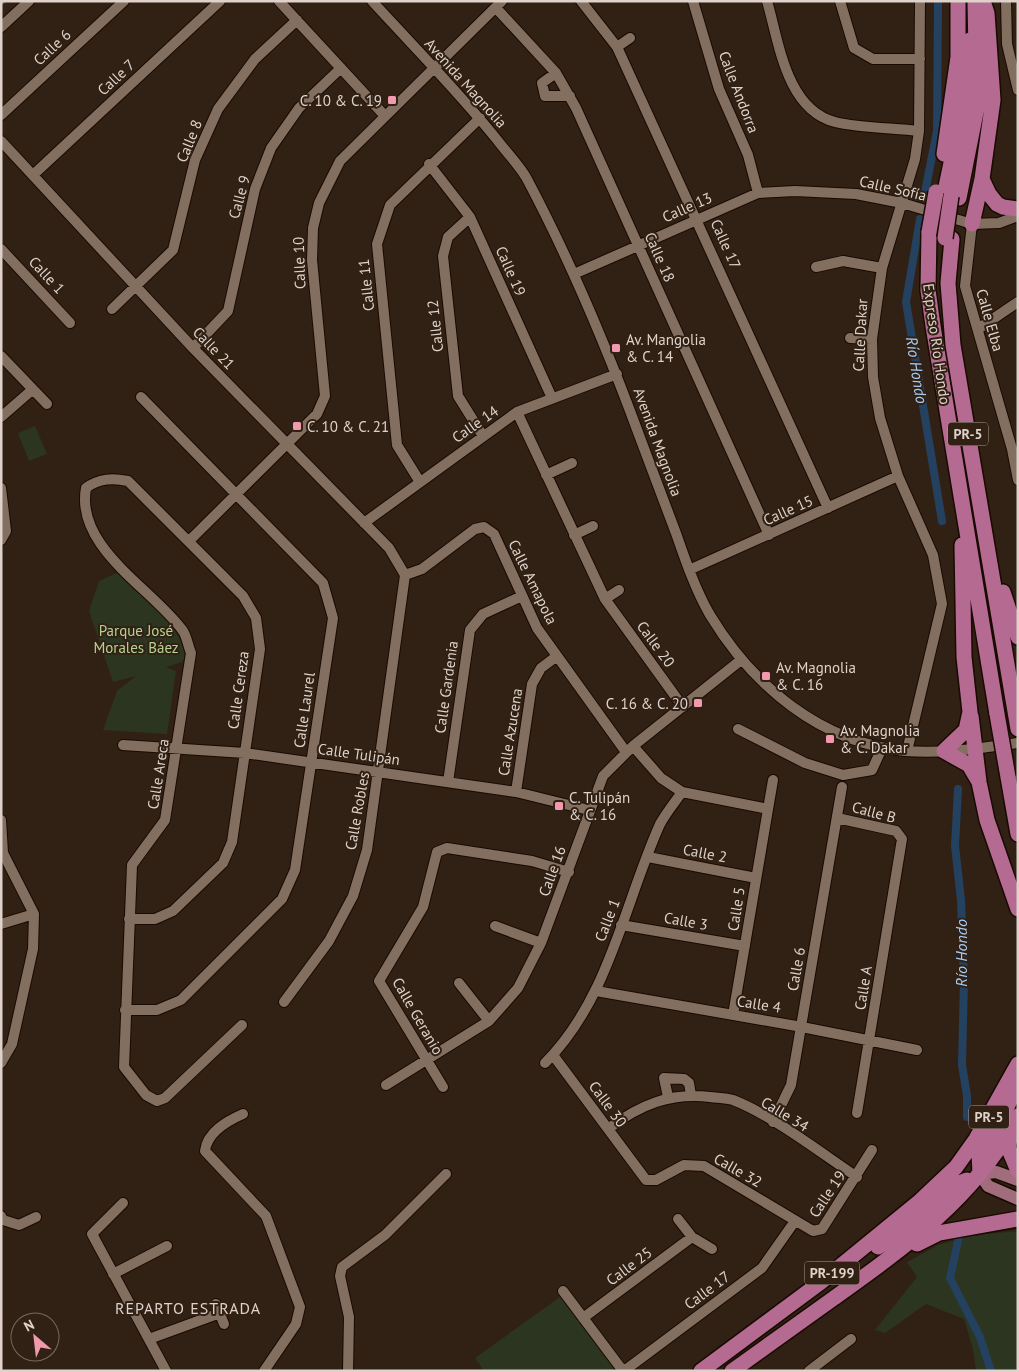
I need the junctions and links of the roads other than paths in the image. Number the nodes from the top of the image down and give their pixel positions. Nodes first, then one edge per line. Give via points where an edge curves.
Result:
1 (29, 1) edge
2 (124, 1) edge
3 (220, 1) edge
4 (279, 1) edge
5 (372, 1) edge
6 (581, 1) edge
7 (693, 1) edge
8 (767, 1) edge
9 (840, 1) edge
10 (920, 1) edge
11 (958, 1) edge
12 (969, 1) edge
13 (975, 1) edge
14 (982, 1) edge
15 (1006, 1) edge
16 (499, 5) edge
17 (297, 20) junction
18 (1, 27) edge
19 (630, 38) dead end
20 (617, 46) junction
21 (920, 59) junction
22 (341, 68) junction
23 (435, 70) junction
24 (556, 73) junction
25 (1018, 90) edge
26 (570, 96) junction
27 (1, 114) edge
28 (385, 116) junction
29 (480, 118) junction
30 (919, 130) junction
31 (1, 140) edge
32 (429, 164) junction
33 (33, 175) junction
34 (982, 179) junction
35 (758, 194) junction
36 (947, 196) junction
37 (902, 203) junction
38 (1018, 209) edge
39 (1018, 216) edge
40 (470, 217) junction
41 (698, 218) junction
42 (972, 224) junction
43 (941, 236) junction
44 (638, 245) junction
45 (1, 249) edge
46 (816, 266) dead end
47 (882, 268) junction
48 (574, 274) junction
49 (137, 287) junction
50 (1018, 302) edge
51 (112, 310) dead end
52 (70, 323) dead end
53 (978, 330) junction
54 (850, 338) dead end
55 (872, 339) junction
56 (193, 348) junction
57 (1, 356) edge
58 (617, 374) junction
59 (32, 390) junction
60 (141, 397) dead end
61 (552, 398) junction
62 (46, 404) dead end
63 (517, 412) junction
64 (1, 417) edge
65 (483, 436) junction
66 (287, 444) junction
67 (572, 463) dead end
68 (546, 475) junction
69 (898, 476) junction
70 (103, 480) joint
71 (1018, 480) edge
72 (420, 482) junction
73 (1, 488) edge
74 (237, 493) junction
75 (828, 508) junction
76 (364, 522) junction
77 (594, 526) dead end
78 (966, 529) junction
79 (574, 535) junction
80 (769, 535) junction
81 (1, 540) edge
82 (189, 541) junction
83 (991, 566) junction
84 (689, 570) junction
85 (405, 575) junction
86 (619, 590) dead end
87 (522, 596) junction
88 (605, 599) junction
89 (1018, 637) edge
90 (557, 656) junction
91 (741, 660) junction
92 (683, 707) junction
93 (970, 712) junction
94 (738, 729) dead end
95 (1018, 729) edge
96 (1018, 743) edge
97 (123, 746) dead end
98 (882, 748) junction
99 (177, 749) junction
100 (630, 749) junction
101 (976, 749) junction
102 (907, 751) junction
103 (944, 751) junction
104 (245, 753) junction
105 (312, 762) junction
106 (379, 772) junction
107 (773, 780) dead end
108 (448, 782) junction
109 (979, 782) junction
110 (842, 787) dead end
111 (516, 792) junction
112 (682, 792) junction
113 (768, 808) junction
114 (589, 810) junction
115 (837, 818) junction
116 (1, 820) edge
117 (1018, 834) edge
118 (648, 857) junction
119 (898, 868) joint
120 (569, 872) junction
121 (756, 878) junction
122 (1018, 909) edge
123 (34, 914) junction
124 (129, 919) junction
125 (1, 924) edge
126 (621, 925) junction
127 (495, 926) dead end
128 (540, 943) junction
129 (745, 946) junction
130 (459, 983) dead end
131 (596, 991) junction
132 (284, 1002) dead end
133 (125, 1010) junction
134 (733, 1015) junction
135 (488, 1021) junction
136 (242, 1025) dead end
137 (802, 1027) junction
138 (869, 1040) junction
139 (916, 1050) dead end
140 (554, 1055) junction
141 (426, 1060) junction
142 (1, 1063) edge
143 (545, 1063) dead end
144 (1018, 1064) edge
145 (1018, 1083) edge
146 (386, 1085) dead end
147 (443, 1087) dead end
148 (691, 1095) junction
149 (668, 1097) junction
150 (857, 1113) dead end
151 (243, 1114) dead end
152 (1016, 1120) edge
153 (772, 1122) junction
154 (608, 1129) junction
155 (872, 1150) dead end
156 (956, 1167) joint
157 (639, 1171) joint
158 (1018, 1171) edge
159 (446, 1174) dead end
160 (980, 1174) junction
161 (857, 1177) junction
162 (1018, 1180) edge
163 (1018, 1200) edge
164 (123, 1203) dead end
165 (1, 1216) edge
166 (36, 1217) dead end
167 (1018, 1218) edge
168 (678, 1219) dead end
169 (795, 1221) junction
170 (692, 1237) junction
171 (167, 1246) dead end
172 (712, 1248) dead end
173 (895, 1255) junction
174 (113, 1274) junction
175 (821, 1282) junction
176 (563, 1291) dead end
177 (584, 1318) junction
178 (224, 1324) dead end
179 (149, 1339) junction
180 (851, 1339) dead end
181 (166, 1371) edge
182 (264, 1371) edge
183 (348, 1371) edge
184 (623, 1371) edge
185 (701, 1371) edge
186 (732, 1371) edge
187 (809, 1371) edge

1 - 18 street
2 - 27 street, Calle 6
3 - 33 street, Calle 7
4 - 17 street
5 - 23 street, Avenida Magnolia
6 - 20 street, Calle 17
7 - 35 street, Calle Andorra via 719,89 748,155
8 - 30 street via 789,76 802,100 816,114 835,122
9 - 21 street via 854,48 873,59
10 - 21 street, Calle Dakar
11 - 36 highway, Expreso Río Hondo / PR-5 via 956,81
12 - 36 highway via 967,87
13 - 36 highway via 974,79 965,136
14 - 34 highway via 987,13 993,100
14 - 36 highway, Expreso Río Hondo / PR-5 via 980,82 974,127
15 - 25 street via 1007,44
16 - 23 street, Calle 10
16 - 24 street, Calle 18
17 - 22 street
17 - 49 street, Calle 8 via 255,59 218,110 195,160 174,250
19 - 20 street
20 - 41 street, Calle 17
21 - 30 street, Calle Dakar
22 - 28 street
22 - 56 street, Calle 9 via 299,108 271,148 255,189 228,310
23 - 28 street, Calle 10
23 - 29 street, Avenida Magnolia
24 - 26 street, Calle 18
24 - 26 street via 542,83 545,96
26 - 44 street, Calle 18
28 - 66 street, Calle 10 via 340,161 319,203 313,228 312,260 325,396 317,414
29 - 32 street, Calle 11
29 - 48 street, Avenida Magnolia via 525,176
30 - 37 street, Calle Dakar via 915,159
31 - 33 street, Calle 21
32 - 40 street, Calle 19
32 - 72 street, Calle 11 via 390,204 377,244 397,445
33 - 49 street, Calle 21
34 - 38 highway via 997,204
34 - 42 highway
35 - 37 street, Calle Sofía via 795,191 856,194
35 - 41 street, Calle 13
36 - 43 highway, Expreso Río Hondo / PR-5, bridge
36 - 43 highway, Expreso Río Hondo / PR-5
37 - 42 street, Calle Sofía
37 - 47 street, Calle Dakar
39 - 42 street, Calle Sofía via 999,223
40 - 61 street, Calle 19
40 - 65 street, Calle 12 via 448,237 443,256 458,396
41 - 44 street, Calle 13
41 - 75 street, Calle 17
42 - 53 street, Calle Elba via 964,286
43 - 78 highway, Expreso Río Hondo / PR-5 via 927,263 930,306
43 - 83 highway, Expreso Río Hondo / PR-5 via 948,266 953,345
44 - 48 street, Calle 13
44 - 80 street, Calle 18
45 - 52 street, Calle 1
46 - 47 street via 844,261
47 - 55 street, Calle Dakar
48 - 58 street, Avenida Magnolia
49 - 51 street, Calle 8
49 - 56 street, Calle 21
50 - 53 street
53 - 71 street, Calle Elba
54 - 55 street
55 - 69 street, Calle Dakar via 873,377 880,418
56 - 66 street, Calle 21
57 - 59 street
58 - 61 street, Calle 14
58 - 84 street, Avenida Magnolia
59 - 62 street
59 - 64 street
60 - 74 street, Calle Laurel
61 - 63 street, Calle 14
63 - 65 street, Calle 14
63 - 68 street, Calle 20
65 - 72 street, Calle 14
66 - 74 street, Calle 10
66 - 76 street, Calle 21
67 - 68 street
68 - 79 street, Calle 20
69 - 75 street, Calle 15
69 - 102 street, Calle Dakar via 933,556 942,604
70 - 82 street, Calle Cereza via 128,481
70 - 99 street, Calle Areca via 86,488 90,524 102,547 183,632 191,653
72 - 76 street, Calle 14
73 - 81 street via 6,531
74 - 82 street, Calle 10
74 - 105 street, Calle Laurel via 323,583 333,618
75 - 80 street, Calle 15
76 - 85 street, Calle 21 via 389,548
77 - 79 street
78 - 93 highway via 961,550 964,657
78 - 117 highway, Expreso Río Hondo / PR-5, bridge
79 - 88 street, Calle 20
80 - 84 street, Calle 15
82 - 104 street, Calle Cereza via 243,596 256,618 260,649
83 - 89 highway via 999,578
83 - 95 highway, Expreso Río Hondo / PR-5
84 - 91 street, Avenida Magnolia via 710,614
85 - 87 street, Calle Amapola via 422,569 475,529 484,527 494,534
85 - 106 street, Calle Robles
86 - 88 street
87 - 90 street, Calle Amapola via 537,628
87 - 108 street, Calle Gardenia via 483,614 470,630
88 - 92 street, Calle 20
90 - 100 street, Calle Amapola
90 - 111 street, Calle Azucena via 541,668 532,684
91 - 92 street, Calle 16
91 - 98 street, Avenida Magnolia via 774,694 808,718 846,737
92 - 100 street, Calle 16
93 - 101 highway
93 - 103 highway via 966,730
94 - 98 street via 805,763 843,775 872,770
96 - 101 street, Avenida Magnolia
97 - 99 street, Calle Tulipán
98 - 102 street, Avenida Magnolia
99 - 104 street, Calle Tulipán
99 - 124 street, Calle Areca via 165,820 132,865
100 - 112 street, Calle Amapola via 661,778
100 - 114 street, Calle 16 via 603,776
101 - 103 street, Avenida Magnolia
101 - 109 highway
102 - 103 street, Avenida Magnolia
103 - 109 highway via 969,765
104 - 105 street, Calle Tulipán
104 - 124 street, Calle Cereza via 232,842 222,863 173,911 155,919
105 - 106 street, Calle Tulipán
105 - 133 street, Calle Laurel via 295,870 282,899 181,1000 157,1010
106 - 108 street, Calle Tulipán
106 - 132 street, Calle Robles via 367,850 353,896 329,941
107 - 113 street, Calle 5
108 - 111 street, Calle Tulipán
109 - 122 highway via 991,834
110 - 115 street, Calle 6
111 - 114 street, Calle Tulipán
112 - 113 street
112 - 118 street, Calle 1 via 661,822
113 - 121 street, Calle 5
114 - 120 street, Calle 16
115 - 119 street, Calle B via 896,831 902,840
115 - 137 street, Calle 6
116 - 123 street via 3,853
118 - 121 street, Calle 2
118 - 126 street, Calle 1
119 - 138 street, Calle A
120 - 128 street, Calle 16
120 - 141 street, Calle Geranio via 532,860 447,848 438,852 423,907 379,981
121 - 129 street, Calle 5
123 - 125 street
123 - 142 street via 33,949 12,1044
124 - 133 street, Calle Areca
126 - 129 street, Calle 3
126 - 131 street, Calle 1
127 - 128 street
128 - 135 street, Calle 16 via 518,988
129 - 134 street, Calle 5
130 - 135 street
131 - 134 street, Calle 4
131 - 140 street, Calle 1 via 577,1025
133 - 136 street, Calle Areca via 124,1067 146,1094 157,1101 165,1098
134 - 137 street, Calle 4
135 - 141 street, Calle 16
137 - 138 street, Calle 4
137 - 153 street, Calle 6 via 790,1084
138 - 139 street, Calle 4
138 - 150 street, Calle A
140 - 143 street, Calle 1
140 - 154 street, Calle 30
141 - 146 street, Calle 16
141 - 147 street, Calle Geranio
144 - 156 highway, PR-5 via 976,1139
145 - 160 highway via 1003,1116 979,1153
148 - 149 street, Calle 34
148 - 149 street via 689,1083 684,1079 664,1078
148 - 153 street, Calle 34 via 732,1100
149 - 154 street, Calle 34 via 620,1119
151 - 182 street via 226,1121 206,1142 204,1150 266,1216 300,1307 296,1324
152 - 158 highway via 1008,1147
152 - 160 highway, PR-5
153 - 161 street, Calle 34
154 - 157 street, Calle 30
155 - 161 street, Calle 19
156 - 175 highway, PR-199 via 920,1201
157 - 169 street, Calle 32 via 646,1180 656,1180 684,1165 704,1166
159 - 183 street via 385,1235 342,1267 340,1276 349,1317
160 - 162 main road via 996,1172
160 - 163 main road via 988,1186
160 - 173 highway, PR-199 via 951,1206
160 - 175 highway via 959,1183 906,1228
161 - 169 street, Calle 19 via 822,1230 813,1231
164 - 174 street via 92,1234
165 - 166 street via 3,1220 19,1225
167 - 173 highway via 938,1233
168 - 170 street
169 - 184 street, Calle 17 via 762,1268
170 - 172 street
170 - 177 street, Calle 25
171 - 174 street
173 - 186 highway, PR-199
174 - 179 street
175 - 185 highway, PR-199
176 - 177 street
177 - 184 street
178 - 179 street via 218,1309
179 - 181 street
180 - 187 street

